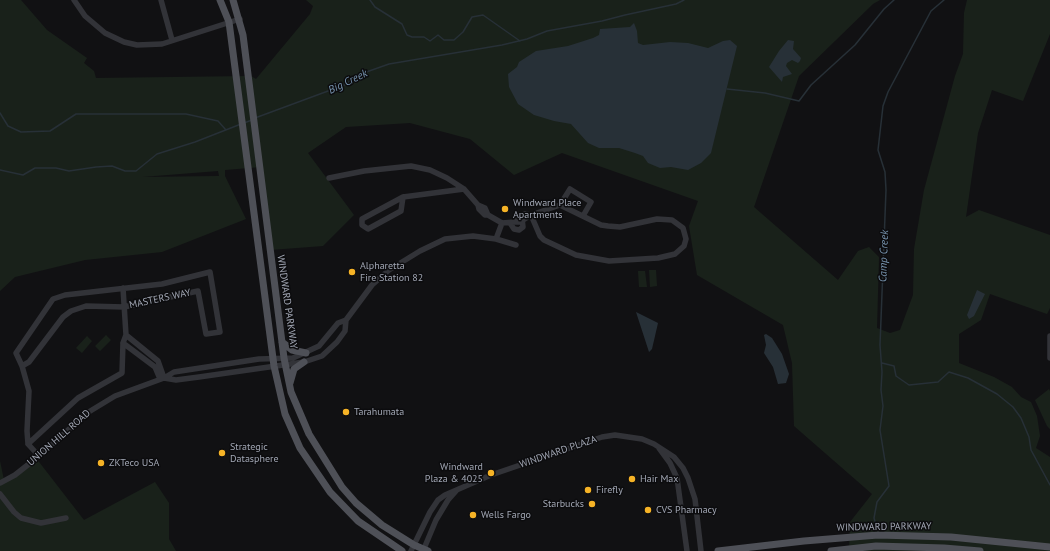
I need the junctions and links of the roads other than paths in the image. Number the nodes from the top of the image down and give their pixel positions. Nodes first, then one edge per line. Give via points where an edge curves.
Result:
1 (74, 0) edge
2 (161, 0) edge
3 (220, 0) edge
4 (233, 0) edge
5 (240, 19) junction
6 (229, 22) junction
7 (172, 40) junction
8 (329, 178) dead end
9 (464, 189) junction
10 (403, 197) junction
11 (560, 205) junction
12 (531, 215) junction
13 (582, 216) junction
14 (522, 218) junction
15 (512, 222) junction
16 (502, 223) junction
17 (496, 239) junction
18 (516, 245) dead end
19 (123, 288) junction
20 (124, 307) junction
21 (346, 320) junction
22 (126, 335) junction
23 (1050, 336) edge
24 (282, 341) junction
25 (122, 343) junction
26 (306, 353) junction
27 (273, 358) junction
28 (1050, 358) edge
29 (158, 361) junction
30 (285, 361) junction
31 (304, 362) junction
32 (22, 366) junction
33 (274, 366) junction
34 (155, 367) junction
35 (201, 367) junction
36 (203, 376) junction
37 (162, 378) junction
38 (290, 386) junction
39 (28, 444) junction
40 (658, 447) junction
41 (39, 456) junction
42 (0, 483) edge
43 (459, 488) junction
44 (0, 494) edge
45 (66, 518) dead end
46 (1050, 547) edge
47 (413, 548) edge
48 (425, 550) edge
49 (402, 551) edge
50 (687, 551) edge
51 (701, 551) edge
52 (718, 551) edge
53 (831, 551) edge
54 (980, 551) edge

1 - 7 street via 89,21 117,40 144,45 162,44
2 - 7 street
3 - 6 main road, WINDWARD PARKWAY
4 - 5 main road, WINDWARD PARKWAY
5 - 6 street
5 - 24 main road, WINDWARD PARKWAY
6 - 7 street
6 - 27 main road, WINDWARD PARKWAY
8 - 9 street via 411,166 430,170
9 - 10 street
9 - 16 street via 488,215
10 - 10 street via 362,219 362,225 368,229 401,211
11 - 12 street
11 - 13 street
11 - 13 street via 570,190 591,202
12 - 13 street via 544,240 589,259 609,261 658,258 675,254 684,246 686,239 683,228 672,220 657,219 620,227 601,225
12 - 14 street
14 - 15 street
14 - 15 street via 523,226 519,230 514,229
15 - 16 street
16 - 17 street
17 - 18 street
17 - 21 street via 460,237 439,241 420,251 378,278
19 - 20 street, MASTERS WAY
19 - 20 street, MASTERS WAY via 162,284 210,272 220,332 206,334 198,291
19 - 32 street, MASTERS WAY via 65,295 53,299 16,353
20 - 22 street, MASTERS WAY
20 - 32 street, MASTERS WAY via 86,306 71,311 63,317 29,362
21 - 26 street via 338,323 319,346
21 - 31 street via 345,331 331,349 322,356
22 - 25 street
22 - 29 street
23 - 28 street
24 - 26 main road via 292,350
24 - 30 main road, WINDWARD PARKWAY
25 - 34 street
25 - 39 street via 122,373 78,398
26 - 30 street
27 - 30 street, UNION HILL ROAD
27 - 33 main road, WINDWARD PARKWAY
27 - 35 street, UNION HILL ROAD
29 - 34 street
29 - 37 street
30 - 31 street
30 - 33 street, UNION HILL ROAD
30 - 38 main road, WINDWARD PARKWAY
31 - 38 main road via 294,369
32 - 39 street, MASTERS WAY via 29,391 26,431
33 - 36 street, UNION HILL ROAD
33 - 49 main road, WINDWARD PARKWAY via 285,414 312,467 330,492 358,521
34 - 37 street
35 - 36 street
35 - 37 street, UNION HILL ROAD via 174,372
36 - 37 street, UNION HILL ROAD via 176,380
37 - 41 street, UNION HILL ROAD via 121,393 87,413
38 - 47 main road, WINDWARD PARKWAY via 308,434 342,487 356,503
39 - 41 street
40 - 43 street, WINDWARD PLAZA via 642,439 625,435 602,436
40 - 50 street, WINDWARD PLAZA via 677,478
40 - 51 street, WINDWARD PLAZA via 674,456 688,478 695,499
41 - 42 street, UNION HILL ROAD
43 - 47 street, WINDWARD PLAZA via 438,500
43 - 48 street, WINDWARD PLAZA via 443,507
44 - 45 street via 21,518 41,523
46 - 52 main road, WINDWARD PARKWAY via 951,537 878,535
47 - 48 main road, WINDWARD PARKWAY
53 - 54 main road, WINDWARD PARKWAY via 876,546

